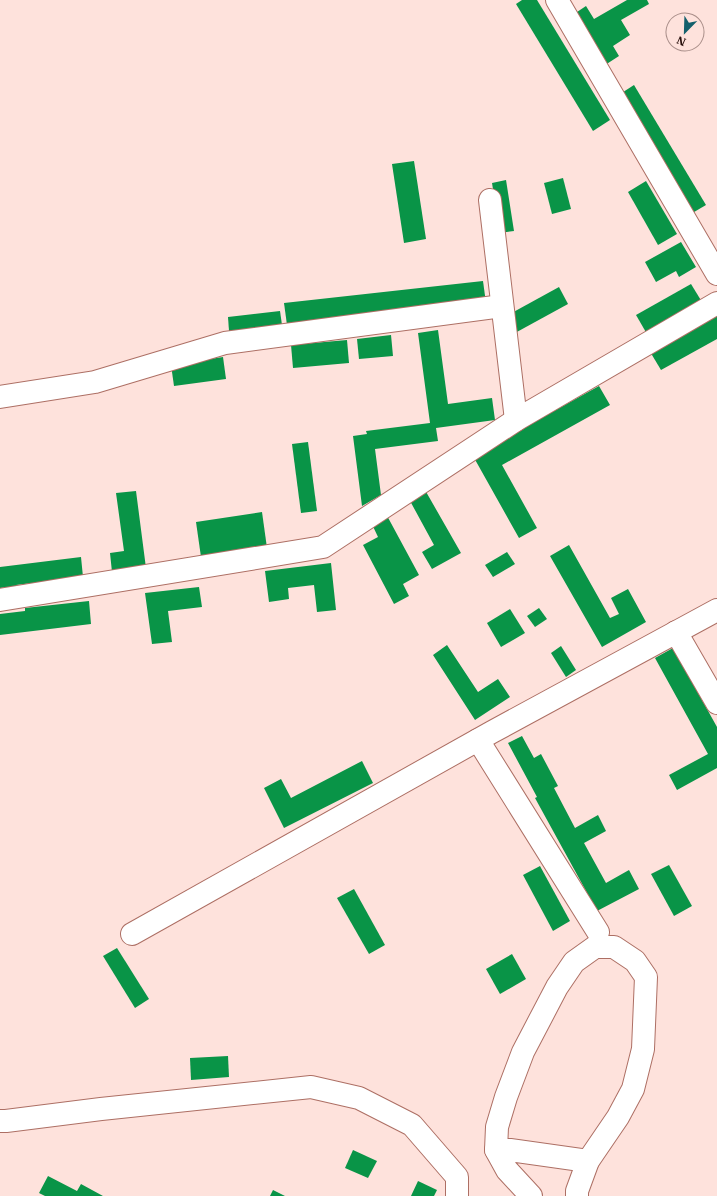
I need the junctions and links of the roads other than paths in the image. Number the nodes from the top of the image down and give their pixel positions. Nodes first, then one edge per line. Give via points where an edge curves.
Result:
1 (557, 0) edge
2 (490, 200) dead end
3 (717, 274) edge
4 (717, 303) edge
5 (502, 306) junction
6 (0, 397) edge
7 (516, 420) junction
8 (0, 600) edge
9 (717, 610) edge
10 (676, 632) junction
11 (717, 703) edge
12 (478, 740) junction
13 (598, 932) dead end
14 (132, 934) dead end
15 (0, 1120) edge
16 (496, 1150) junction
17 (588, 1160) junction
18 (457, 1196) edge
19 (531, 1196) edge
20 (577, 1196) edge

1 - 3 street
2 - 5 street
4 - 7 street
5 - 6 street via 225,343 95,382
5 - 7 street
7 - 8 street via 323,548
9 - 10 street
10 - 11 street
10 - 12 street
12 - 13 street
12 - 14 street
15 - 18 street via 311,1088 359,1098 412,1125 456,1177
16 - 17 street
16 - 17 street via 497,1127 506,1097 523,1052 557,987 574,962 595,947 614,947 635,960 646,976 643,1050 633,1089 618,1117
16 - 19 street via 507,1170
17 - 20 street

